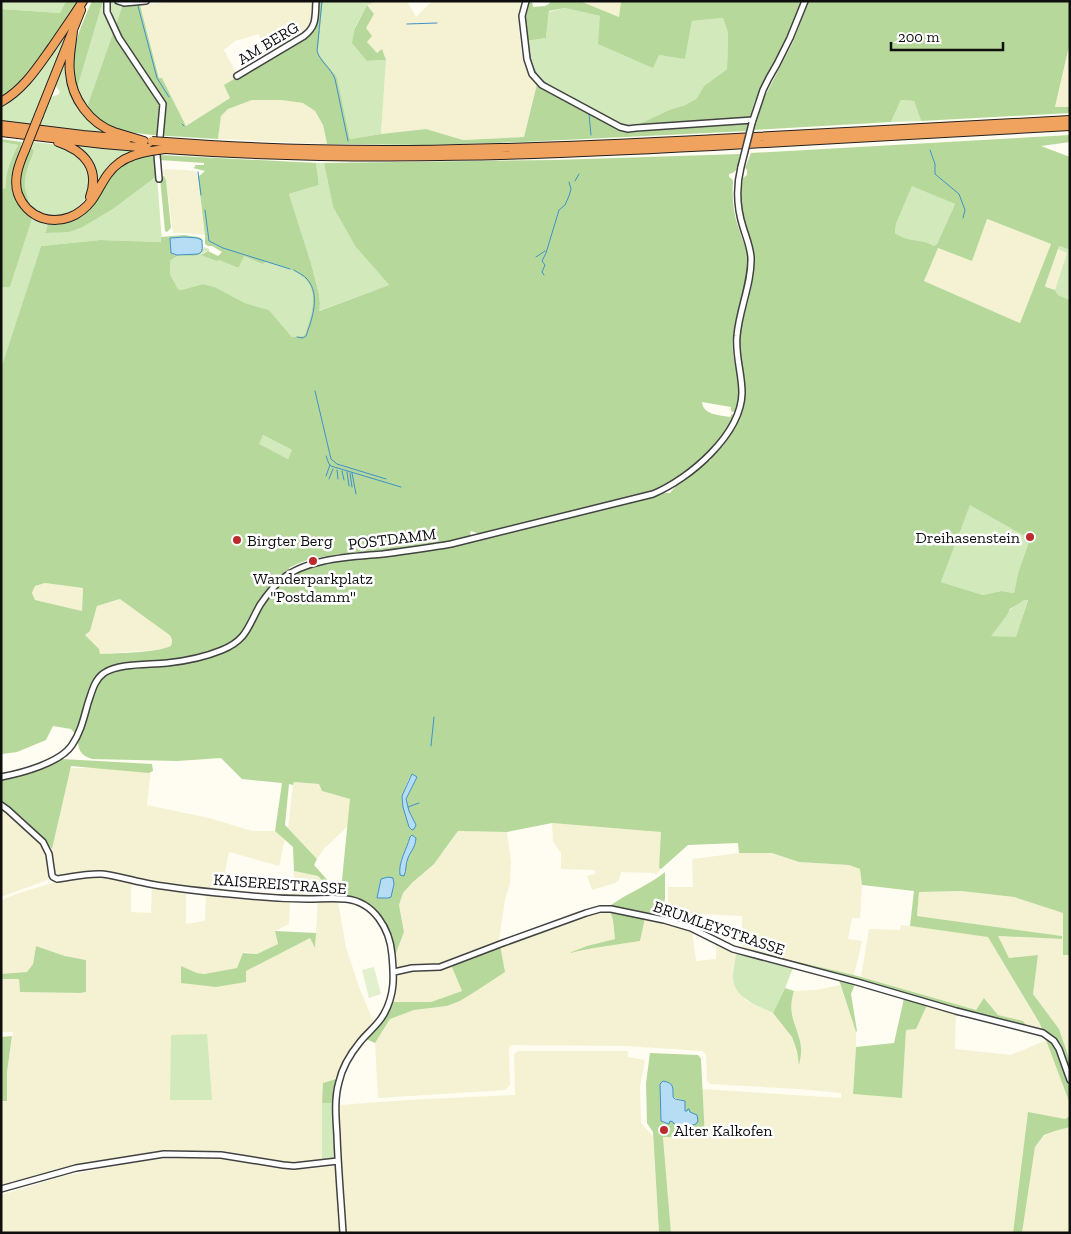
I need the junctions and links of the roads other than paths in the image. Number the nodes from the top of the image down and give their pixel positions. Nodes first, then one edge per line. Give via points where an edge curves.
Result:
1 (84, 1) edge
2 (107, 1) edge
3 (118, 1) edge
4 (146, 1) edge
5 (316, 1) edge
6 (526, 1) edge
7 (805, 1) edge
8 (73, 30) junction
9 (237, 76) dead end
10 (1, 102) edge
11 (1070, 120) edge
12 (753, 122) junction
13 (1, 125) edge
14 (1070, 126) edge
15 (1, 132) edge
16 (44, 138) junction
17 (164, 143) junction
18 (151, 147) junction
19 (159, 179) dead end
20 (85, 206) junction
21 (1, 777) edge
22 (1, 805) edge
23 (394, 972) junction
24 (1070, 1080) edge
25 (338, 1161) junction
26 (1, 1189) edge
27 (343, 1233) edge

1 - 8 highway
1 - 10 highway via 31,76
2 - 17 street via 107,12 119,38 163,104
3 - 4 street
5 - 9 street, AM BERG via 314,24 310,31
6 - 12 street via 522,16 532,74 542,85 620,127
7 - 12 street via 763,90
8 - 18 highway via 71,83 81,105 105,127
8 - 20 highway, bridge via 25,150 16,183 18,194 37,216 62,220 74,216
11 - 17 highway via 495,149 325,150
12 - 21 street, POSTDAMM, bridge via 739,176 738,207 751,262 736,346 742,393 740,408 719,445 678,481 653,494 451,544 330,560 295,571 269,592 236,643 193,659 118,668 103,674 96,683 79,733 68,750 53,761
13 - 18 highway
14 - 17 highway via 472,156 325,157 224,153
15 - 16 highway
16 - 18 highway
16 - 20 highway via 70,146 86,158 93,179
17 - 18 highway, bridge
18 - 19 street
18 - 20 highway via 117,164
22 - 23 street, KAISEREISTRASSE via 43,842 49,854 53,878 102,874 229,894 358,902 373,912 389,936
23 - 24 street, BRUMLEYSTRASSE via 440,967 586,913 600,909 620,910 691,928 733,949 1043,1033 1059,1049
23 - 25 street, KAISEREISTRASSE via 388,1007 360,1041 340,1077 336,1113
25 - 26 street via 294,1166 221,1155 164,1154 82,1167
25 - 27 street, KAISEREISTRASSE

